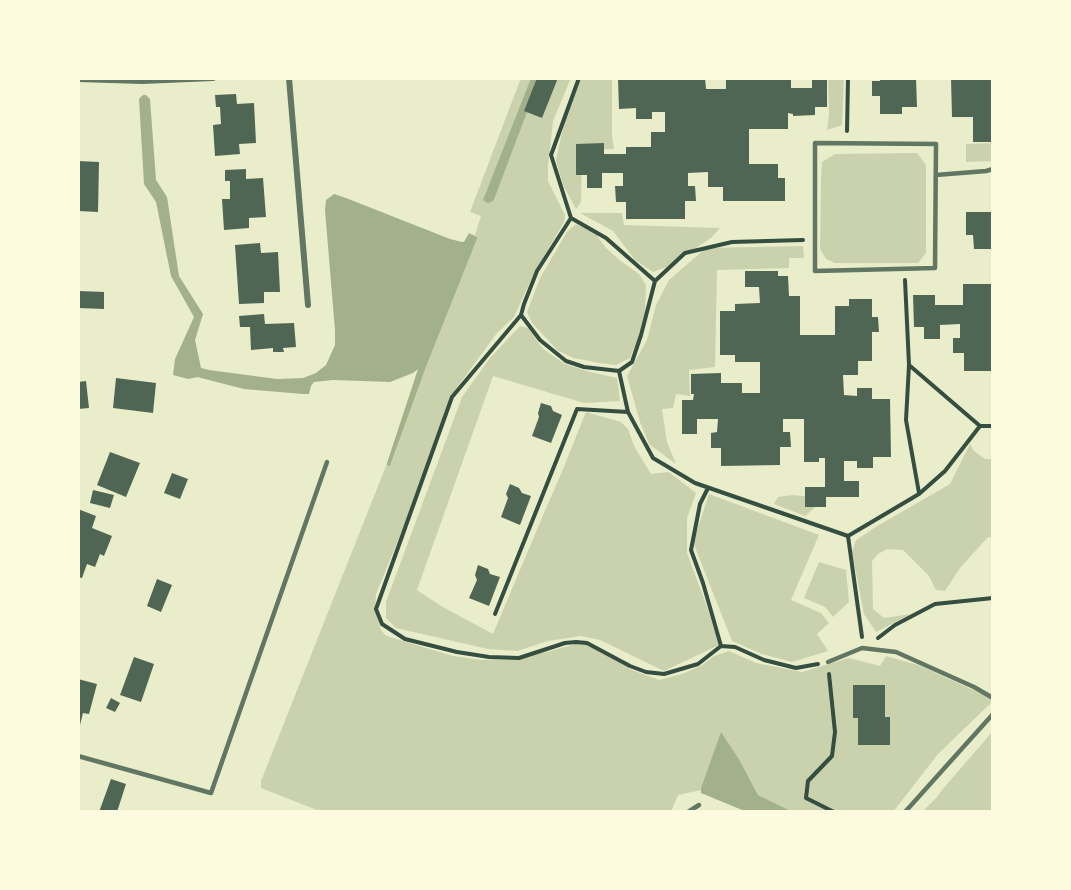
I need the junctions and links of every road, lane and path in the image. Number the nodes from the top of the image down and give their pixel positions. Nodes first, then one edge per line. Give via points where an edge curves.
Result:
1 (213, 78) edge
2 (289, 78) edge
3 (579, 78) edge
4 (848, 78) edge
5 (78, 79) edge
6 (847, 144) junction
7 (993, 169) edge
8 (936, 175) junction
9 (571, 218) junction
10 (815, 240) junction
11 (905, 269) junction
12 (655, 281) junction
13 (308, 305) dead end
14 (521, 315) junction
15 (909, 365) junction
16 (619, 371) junction
17 (628, 412) junction
18 (980, 426) junction
19 (993, 426) edge
20 (327, 462) dead end
21 (708, 488) junction
22 (919, 494) junction
23 (848, 536) junction
24 (993, 598) edge
25 (495, 614) dead end
26 (721, 646) junction
27 (862, 648) junction
28 (828, 662) junction
29 (993, 698) edge
30 (993, 714) edge
31 (78, 756) edge
32 (699, 805) dead end
33 (688, 812) edge
34 (834, 812) edge
35 (905, 812) edge

1 - 5 street
2 - 13 street
3 - 9 path via 551,155
4 - 6 path
6 - 8 lane via 936,144
6 - 10 lane via 815,143
7 - 8 lane
8 - 11 lane via 935,268
9 - 12 path via 606,238
9 - 14 path via 537,271
10 - 11 lane via 815,271
10 - 12 path via 732,243 685,253
11 - 15 path
12 - 16 path via 632,362
14 - 16 path via 540,340 566,361
14 - 26 path via 452,397 376,609 382,624 405,639 489,657 519,658 565,643 588,643 630,666 664,674 699,664
15 - 18 path
15 - 22 path via 906,420
16 - 17 path
17 - 21 path via 653,458
17 - 25 path via 577,408
18 - 19 path
18 - 22 path via 945,471
20 - 31 lane via 211,793
21 - 23 path
21 - 26 path via 700,504 691,550
22 - 23 path
23 - 27 path
24 - 27 path via 935,604
26 - 28 path via 796,668
27 - 28 lane
27 - 29 lane via 896,652
28 - 34 path via 835,732 832,756 808,781 806,798
30 - 35 lane
32 - 33 lane

